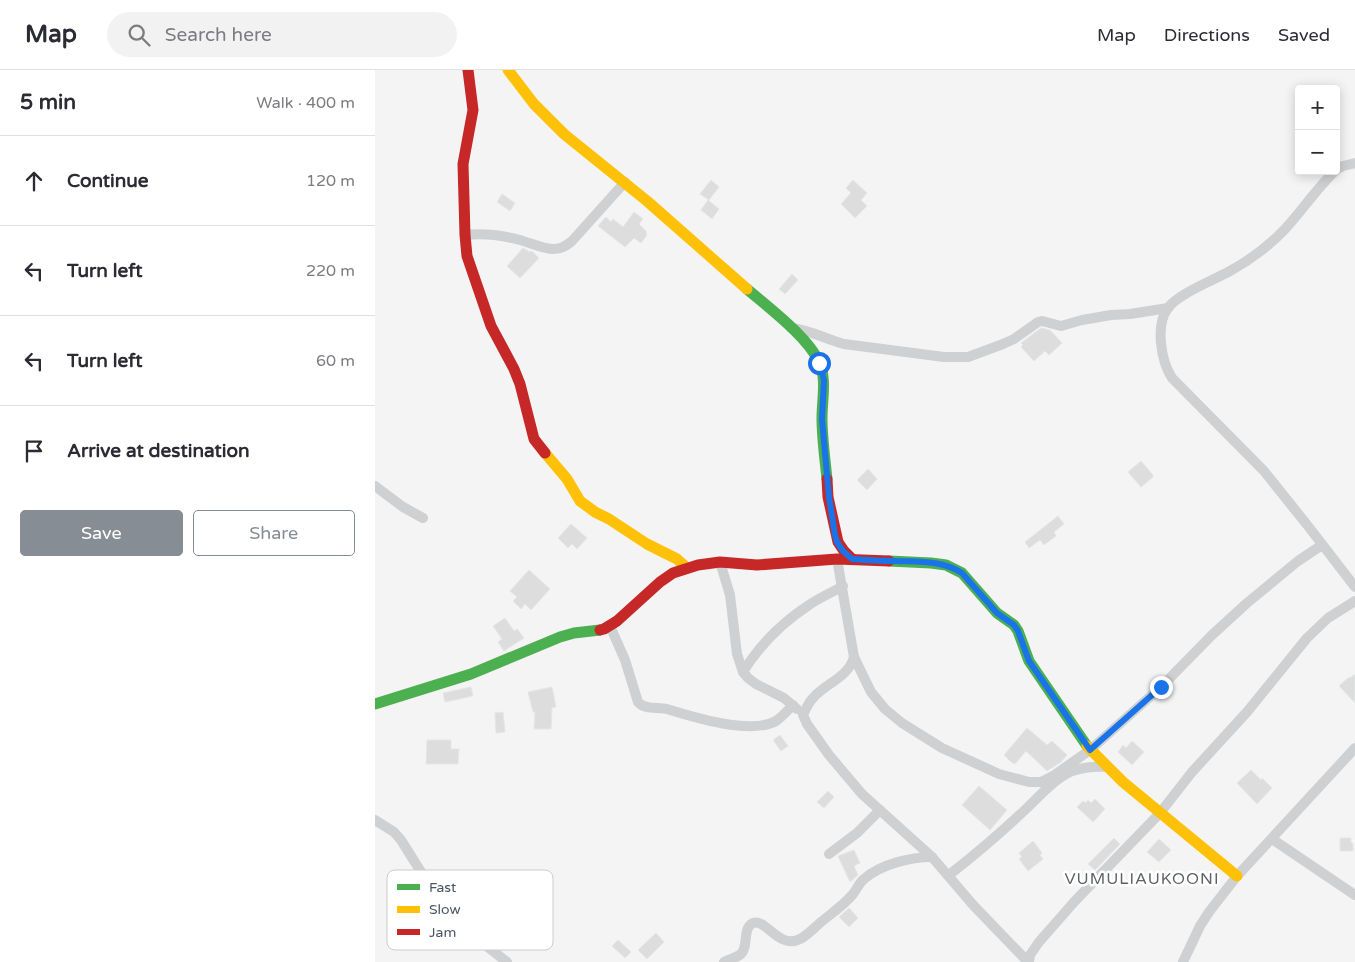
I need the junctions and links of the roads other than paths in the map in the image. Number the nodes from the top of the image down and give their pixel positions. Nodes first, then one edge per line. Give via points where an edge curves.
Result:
1 (468, 70) edge
2 (508, 70) edge
3 (1355, 163) edge
4 (1340, 168) edge
5 (1331, 175) edge
6 (625, 182) junction
7 (465, 235) junction
8 (1168, 308) junction
9 (791, 328) junction
10 (375, 486) edge
11 (423, 518) dead end
12 (1322, 545) junction
13 (837, 559) junction
14 (852, 559) junction
15 (720, 562) junction
16 (687, 568) junction
17 (843, 586) junction
18 (1355, 587) edge
19 (1355, 601) edge
20 (610, 626) junction
21 (854, 657) junction
22 (743, 672) junction
23 (375, 704) edge
24 (793, 705) junction
25 (803, 715) junction
26 (1355, 748) edge
27 (1090, 750) junction
28 (1107, 767) junction
29 (880, 810) junction
30 (1160, 813) junction
31 (375, 820) edge
32 (1272, 839) junction
33 (829, 854) dead end
34 (933, 857) junction
35 (420, 870) edge
36 (949, 875) junction
37 (1237, 876) junction
38 (1355, 895) edge
39 (493, 950) edge
40 (1185, 957) edge
41 (507, 962) edge
42 (724, 962) edge
43 (1029, 962) edge
44 (1193, 962) edge

1 - 7 street via 473,110 463,164
2 - 6 street via 549,120
3 - 4 street
5 - 8 street via 1285,229 1257,254 1179,298
6 - 7 street via 563,247 543,247 495,234
6 - 9 street
7 - 16 street via 467,256 485,312 514,368 534,439 567,479 580,501
8 - 9 street via 1111,315 1061,326 1042,321 1003,344 955,358 844,344 810,331
8 - 12 street via 1161,333 1166,369 1264,471
9 - 14 street via 812,350 824,380 822,419 829,497 837,542
10 - 11 street
12 - 18 street
12 - 27 street via 1247,603 1161,687
13 - 14 street
13 - 15 street via 757,565
13 - 17 street
14 - 27 street via 931,562 962,573 997,613 1014,625 1033,667
15 - 16 street
15 - 22 street via 730,595 737,654
16 - 20 street via 660,582
17 - 21 street
17 - 22 street via 793,617 758,651
19 - 30 street via 1328,618 1307,638
20 - 23 street via 604,630 560,637 471,674
20 - 24 street via 640,705 746,725 775,721
21 - 25 street via 846,671 814,697
21 - 27 street via 871,692 901,723 942,748 999,774 1041,782
22 - 24 street via 756,684
24 - 25 street
25 - 29 street via 842,771
26 - 32 street
27 - 28 street
28 - 30 street
28 - 36 street via 1083,767 1064,775
29 - 33 street
29 - 34 street
30 - 37 street
30 - 43 street via 1046,934 1031,952
31 - 35 street via 394,832
32 - 37 street
32 - 38 street
34 - 36 street
34 - 42 street via 891,864 868,876 843,904 794,942 784,940 762,924 751,924 745,949 736,958
36 - 43 street via 974,906
37 - 40 street via 1199,926
39 - 41 street
40 - 44 street

